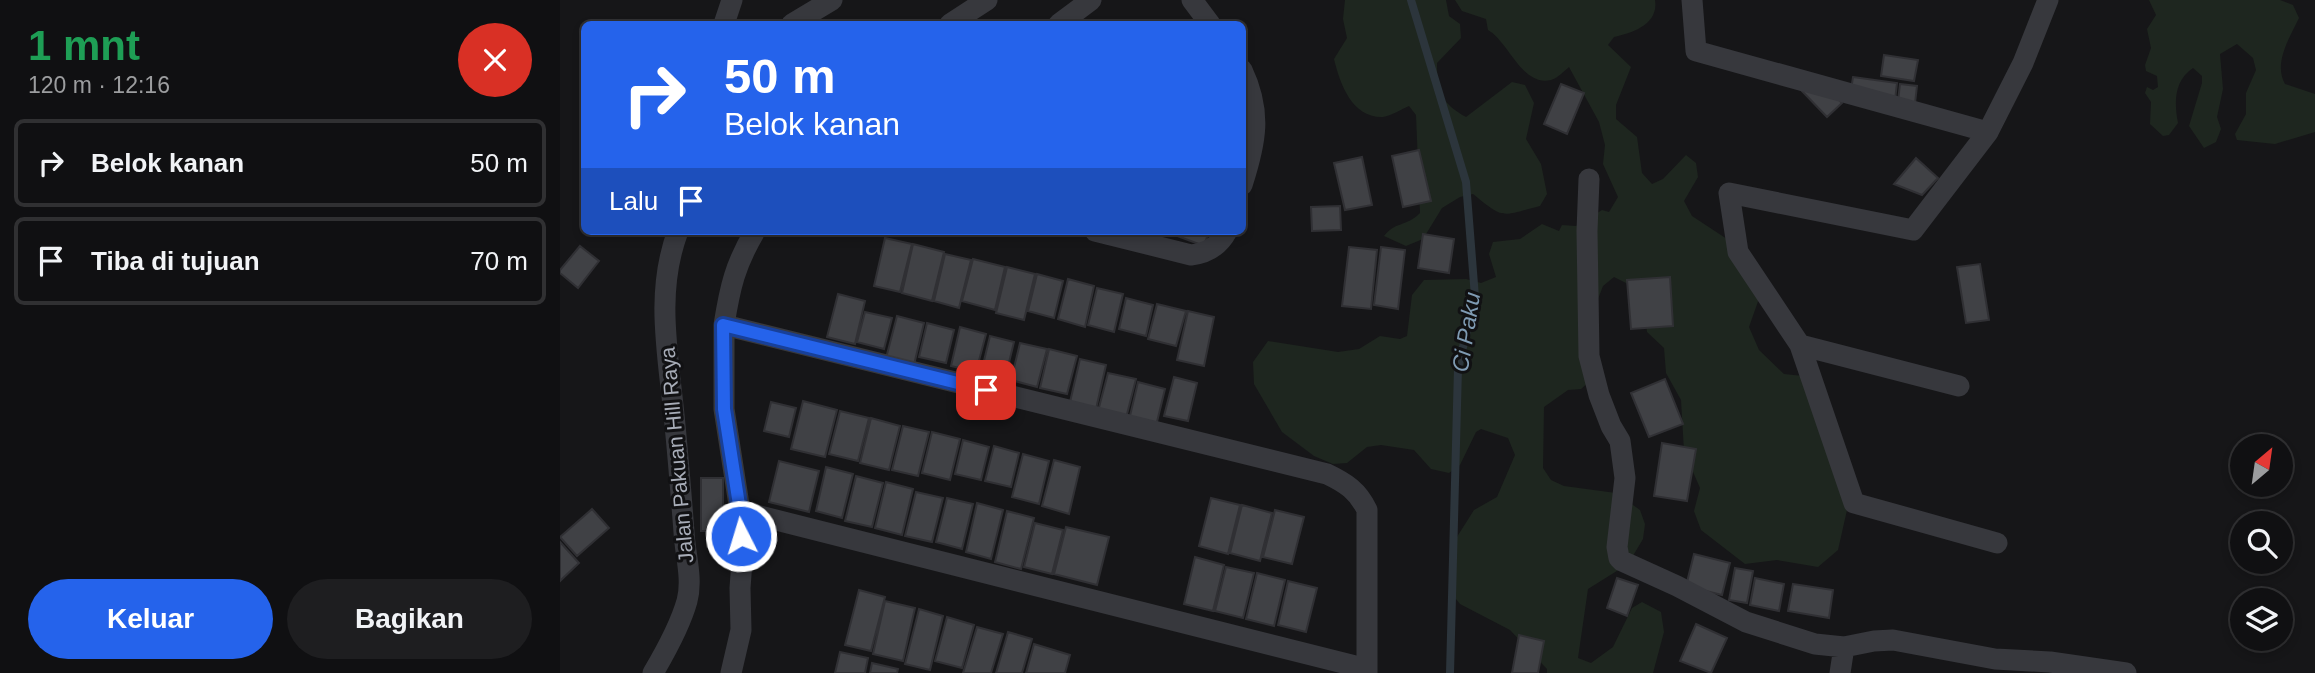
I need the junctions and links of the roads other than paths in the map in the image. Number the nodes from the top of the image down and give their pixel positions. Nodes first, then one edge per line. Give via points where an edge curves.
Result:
1 (732, 0) edge
2 (832, 0) edge
3 (987, 0) edge
4 (1091, 0) edge
5 (1192, 0) edge
6 (1692, 0) edge
7 (2048, 0) edge
8 (725, 21) edge
9 (797, 21) edge
10 (955, 21) edge
11 (1063, 21) edge
12 (1208, 21) edge
13 (1246, 78) edge
14 (1988, 132) junction
15 (1246, 173) edge
16 (1589, 179) dead end
17 (677, 235) edge
18 (753, 235) edge
19 (1111, 235) edge
20 (1225, 235) edge
21 (723, 325) junction
22 (1800, 345) junction
23 (1959, 386) dead end
24 (740, 511) junction
25 (1997, 542) dead end
26 (1844, 647) junction
27 (1367, 671) edge
28 (657, 672) edge
29 (731, 673) edge
30 (1840, 673) edge
31 (2126, 673) edge

1 - 8 street
2 - 9 street
3 - 10 street
4 - 11 street
5 - 12 street
6 - 14 street via 1696,51
7 - 14 street
13 - 15 street via 1256,127
14 - 22 street via 1913,230 1729,193 1738,252
16 - 26 street via 1589,356 1599,395 1620,441 1625,478 1619,558 1771,632
17 - 28 street, Jalan Pakuan Hill Raya via 663,305 683,497 688,599
18 - 21 street via 732,279
19 - 20 street via 1191,255 1213,248
21 - 24 street via 724,409
21 - 27 street via 1326,474 1343,482 1359,495 1367,510
22 - 23 street
22 - 25 street via 1854,503
24 - 27 street
24 - 29 street via 741,630
26 - 30 street
26 - 31 street via 1893,640 1995,659

